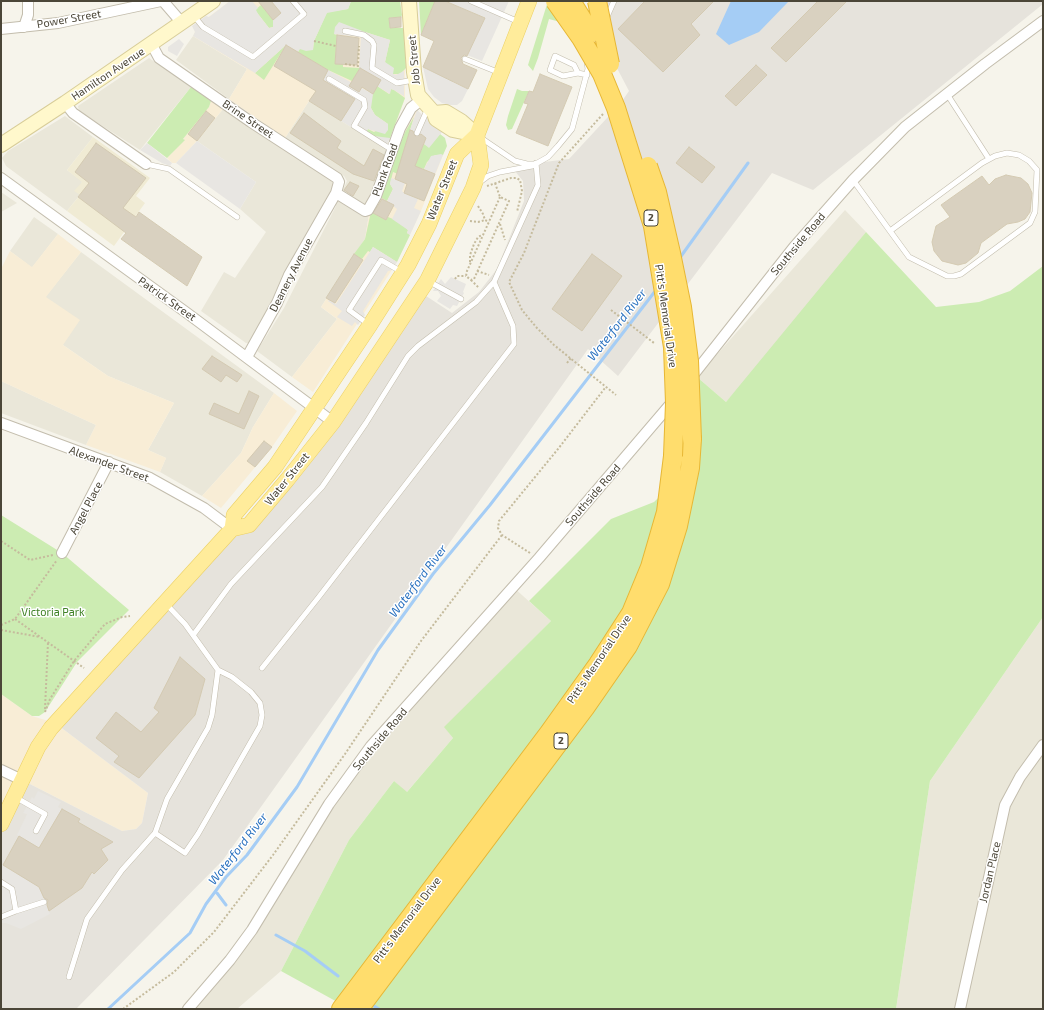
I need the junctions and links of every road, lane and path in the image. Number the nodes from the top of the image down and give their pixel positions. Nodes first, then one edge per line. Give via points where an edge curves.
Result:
1 (28, 1) edge
2 (162, 1) edge
3 (213, 1) edge
4 (293, 1) edge
5 (409, 1) edge
6 (471, 1) edge
7 (529, 1) edge
8 (555, 1) edge
9 (571, 1) edge
10 (598, 1) edge
11 (614, 1) edge
12 (188, 19) junction
13 (595, 19) dead end
14 (1043, 21) edge
15 (520, 22) junction
16 (594, 26) dead end
17 (24, 27) junction
18 (1, 29) edge
19 (346, 31) dead end
20 (314, 41) dead end
21 (152, 44) junction
22 (601, 45) dead end
23 (336, 46) dead end
24 (359, 46) dead end
25 (604, 58) junction
26 (466, 59) dead end
27 (345, 64) dead end
28 (588, 69) junction
29 (501, 73) junction
30 (578, 73) junction
31 (587, 75) junction
32 (329, 79) dead end
33 (415, 80) junction
34 (947, 94) junction
35 (65, 103) junction
36 (428, 107) junction
37 (606, 111) dead end
38 (417, 133) dead end
39 (477, 135) junction
40 (1, 145) edge
41 (392, 150) junction
42 (989, 159) junction
43 (536, 163) junction
44 (146, 164) joint
45 (1040, 170) edge
46 (1, 178) edge
47 (853, 180) junction
48 (336, 193) junction
49 (474, 195) junction
50 (500, 197) junction
51 (516, 214) dead end
52 (237, 217) dead end
53 (467, 220) dead end
54 (484, 220) junction
55 (489, 222) junction
56 (499, 223) junction
57 (890, 231) junction
58 (508, 233) dead end
59 (505, 240) junction
60 (502, 247) dead end
61 (477, 271) junction
62 (492, 271) dead end
63 (403, 272) junction
64 (489, 275) junction
65 (466, 276) junction
66 (455, 279) dead end
67 (471, 280) junction
68 (486, 280) dead end
69 (428, 281) junction
70 (494, 282) junction
71 (482, 284) dead end
72 (479, 288) junction
73 (461, 299) joint
74 (611, 310) dead end
75 (370, 325) junction
76 (654, 343) dead end
77 (247, 357) junction
78 (571, 358) junction
79 (567, 363) dead end
80 (605, 388) junction
81 (616, 395) dead end
82 (314, 407) junction
83 (333, 422) junction
84 (1, 423) edge
85 (109, 462) junction
86 (232, 529) junction
87 (502, 535) junction
88 (1, 541) edge
89 (62, 552) junction
90 (539, 558) junction
91 (165, 604) junction
92 (130, 616) dead end
93 (15, 619) junction
94 (1, 625) edge
95 (1, 630) edge
96 (194, 634) junction
97 (41, 637) junction
98 (48, 642) junction
99 (74, 661) junction
100 (84, 668) dead end
101 (262, 668) dead end
102 (218, 670) junction
103 (1043, 745) edge
104 (1, 770) edge
105 (22, 780) junction
106 (14, 797) junction
107 (1, 824) edge
108 (36, 831) dead end
109 (155, 833) junction
110 (1, 882) edge
111 (44, 902) dead end
112 (16, 911) junction
113 (1, 917) edge
114 (69, 977) dead end
115 (123, 1009) edge
116 (188, 1009) edge
117 (341, 1009) edge
118 (359, 1009) edge
119 (960, 1009) edge

1 - 17 street via 28,15
2 - 12 street
2 - 17 street, Power Street via 58,23
3 - 12 street, Hamilton Avenue
4 - 12 lane via 304,14 253,57
5 - 33 street, Job Street
6 - 15 lane
7 - 15 main road
8 - 117 highway, Pitt's Memorial Drive / 2, bridge via 602,74 616,108 653,226 673,348 673,456 666,512 650,566 631,613 598,664
9 - 25 highway, Pitt's Memorial Drive / 2, bridge
10 - 13 lane
10 - 25 highway, bridge
11 - 22 lane via 604,25
12 - 21 street, Hamilton Avenue
14 - 34 street, Southside Road
15 - 29 main road
16 - 28 lane via 586,54
17 - 18 street, Power Street
19 - 33 lane via 364,35 372,41 372,68 397,83
20 - 23 path
21 - 35 street, Hamilton Avenue
21 - 48 street, Brine Street via 160,58 337,178 339,186
24 - 27 path via 358,66
25 - 28 lane
25 - 118 highway, Pitt's Memorial Drive / 2, bridge via 629,109 657,192 682,307 689,361 692,439 690,468 678,526 662,577 628,646 585,708
26 - 29 lane
28 - 31 lane
29 - 39 main road
30 - 30 lane via 574,65 555,56 550,70 563,76
30 - 31 lane
31 - 43 lane via 572,129 548,156
32 - 41 lane via 364,100 365,107 354,126
33 - 36 street, Job Street via 418,95
34 - 42 lane
34 - 47 street, Southside Road via 905,127
35 - 40 street, Hamilton Avenue
35 - 44 street via 73,113
36 - 38 lane
36 - 39 street via 446,112
36 - 41 street, Plank Road via 411,108
37 - 78 path via 559,163 524,253 509,282 526,315 545,336
39 - 43 lane via 515,161
39 - 49 main road, Water Street via 481,165
39 - 63 main road, Water Street via 457,154 429,224
41 - 48 street, Plank Road via 376,196 368,210 365,211
42 - 45 lane via 1007,153 1019,155
42 - 57 lane
43 - 49 lane via 527,168 488,176
43 - 70 lane via 538,185
44 - 52 lane via 169,169
45 - 57 lane via 1035,212 1030,223 961,274 947,276 914,261
46 - 77 street, Patrick Street
47 - 57 lane
47 - 90 street, Southside Road via 794,247 665,411
48 - 77 street, Deanery Avenue via 289,275 277,303
49 - 54 path via 484,214
49 - 69 main road, Water Street
50 - 51 path via 495,183 516,178 520,180 522,191
50 - 55 path
50 - 56 path via 509,201
53 - 54 path
54 - 55 path
55 - 65 path
56 - 59 path
56 - 61 path
58 - 59 path
59 - 60 path
61 - 64 path
61 - 67 path
62 - 64 path
63 - 75 main road, Water Street
63 - 75 lane via 381,260 349,310
64 - 68 path
65 - 66 path via 457,276
65 - 67 path
67 - 72 path
69 - 73 lane
69 - 83 main road, Water Street
70 - 96 lane via 476,302 408,356 322,487 232,584
70 - 101 lane via 513,326 514,344 333,580
71 - 72 path
72 - 73 path via 465,300
74 - 76 path
75 - 82 main road, Water Street
77 - 82 street, Patrick Street
78 - 79 path
78 - 80 path
80 - 81 path
80 - 87 path via 499,521 498,528
82 - 83 street, Patrick Street
82 - 86 main road, Water Street via 275,467 234,515
83 - 86 main road, Water Street via 249,525
84 - 85 street, Alexander Street
85 - 86 street, Alexander Street via 177,492
85 - 89 street, Angel Place
86 - 91 main road
87 - 90 path
87 - 115 path via 421,641 273,855 214,932 174,972
88 - 89 path via 30,560
89 - 93 path
90 - 116 street, Southside Road via 371,746 329,804 252,930
91 - 96 lane
91 - 105 main road via 51,728 38,747
92 - 99 path via 106,624
93 - 94 path
93 - 97 path
95 - 97 path
96 - 102 lane
97 - 98 path
98 - 99 path
98 - 99 path via 45,712 50,699
99 - 100 path
102 - 109 lane via 215,702 208,728 167,799
102 - 109 lane via 232,677 260,703 260,726 185,852
103 - 119 street, Jordan Place via 1020,777 1005,805
104 - 105 street
105 - 106 main road
106 - 107 main road
106 - 108 lane via 45,814
109 - 114 lane via 122,870 87,919
110 - 112 lane via 12,889
111 - 112 lane
112 - 113 lane

